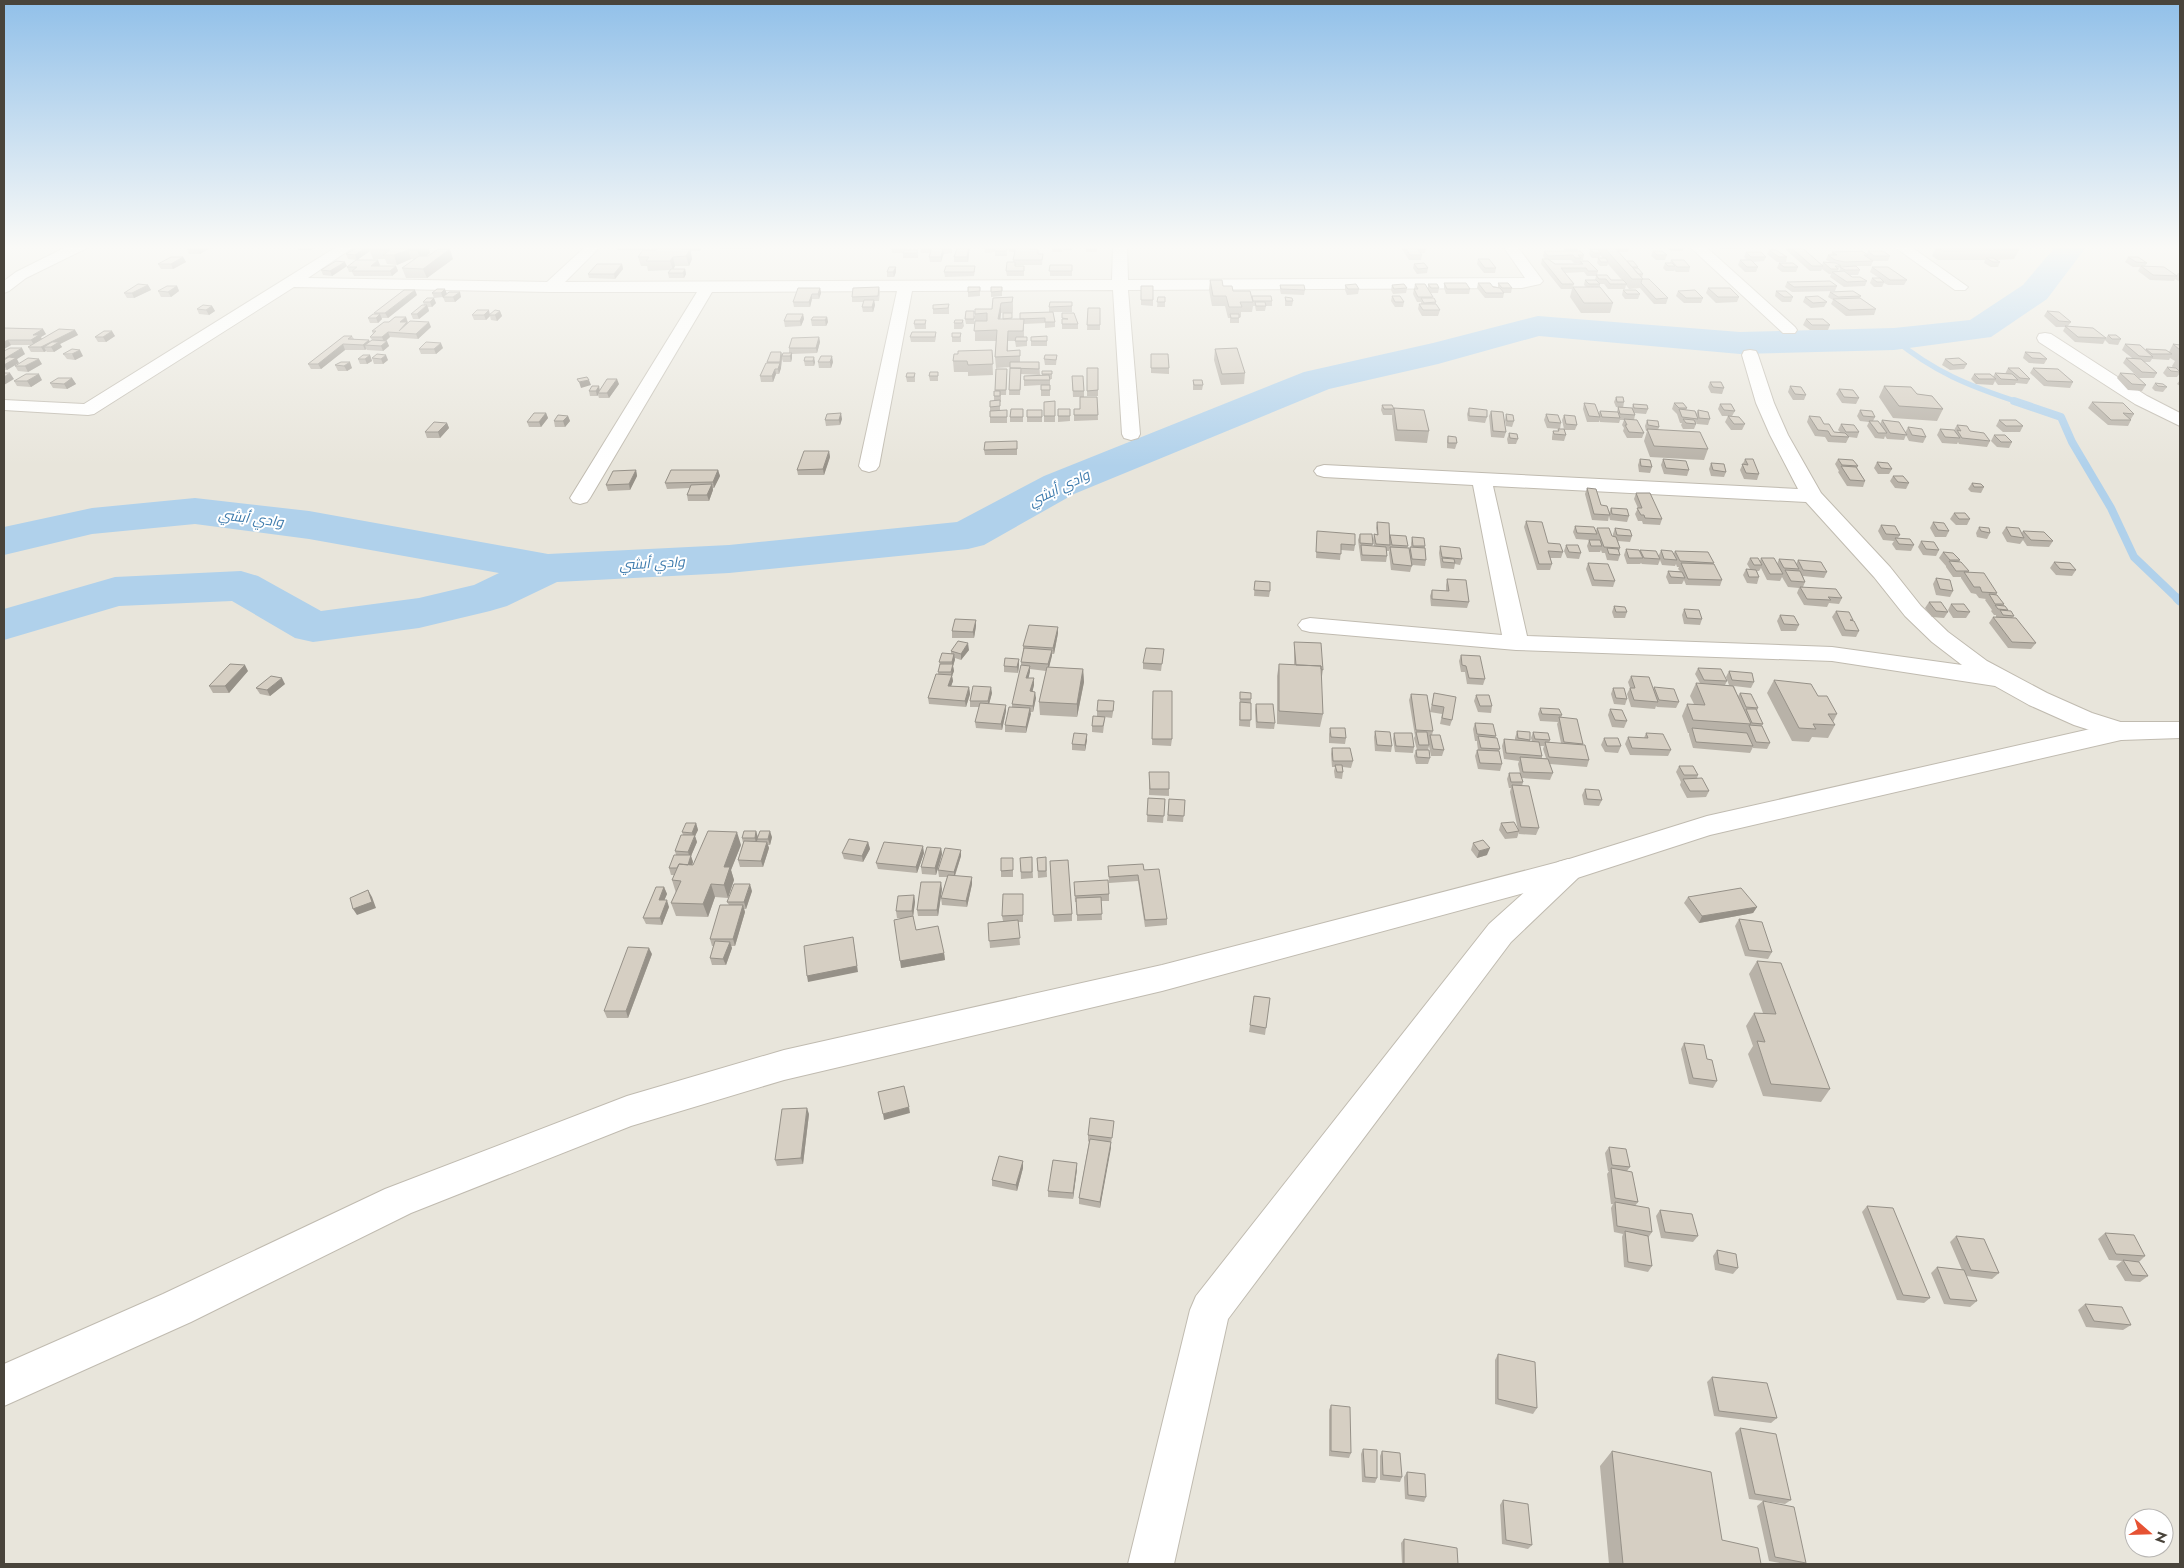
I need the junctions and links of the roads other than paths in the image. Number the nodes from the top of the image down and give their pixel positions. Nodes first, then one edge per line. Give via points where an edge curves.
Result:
1 (233, 319) edge
2 (688, 319) edge
3 (899, 319) edge
4 (1123, 319) edge
5 (1776, 319) edge
6 (1788, 330) dead end
7 (2045, 338) dead end
8 (1750, 355) dead end
9 (4, 405) edge
10 (2180, 420) edge
11 (1131, 434) dead end
12 (869, 466) dead end
13 (1324, 471) dead end
14 (1482, 479) junction
15 (1812, 496) junction
16 (580, 498) dead end
17 (1310, 625) dead end
18 (1516, 643) junction
19 (2002, 679) junction
20 (2180, 730) edge
21 (2121, 731) junction
22 (1568, 870) junction
23 (4, 1385) edge
24 (1151, 1564) edge

1 - 9 street via 88,410
2 - 16 street
3 - 12 street
4 - 11 street
5 - 6 street
7 - 10 street via 2141,400
8 - 15 street via 1779,435
13 - 14 street
14 - 15 street
14 - 18 street
15 - 19 street via 1913,611 1940,637 1978,666
17 - 18 street
18 - 19 street via 1832,654
19 - 21 street via 2083,719
20 - 21 street
21 - 22 street via 1707,826
22 - 23 street via 1162,978 784,1065 627,1112 398,1201 177,1308
22 - 24 street via 1500,933 1210,1310

